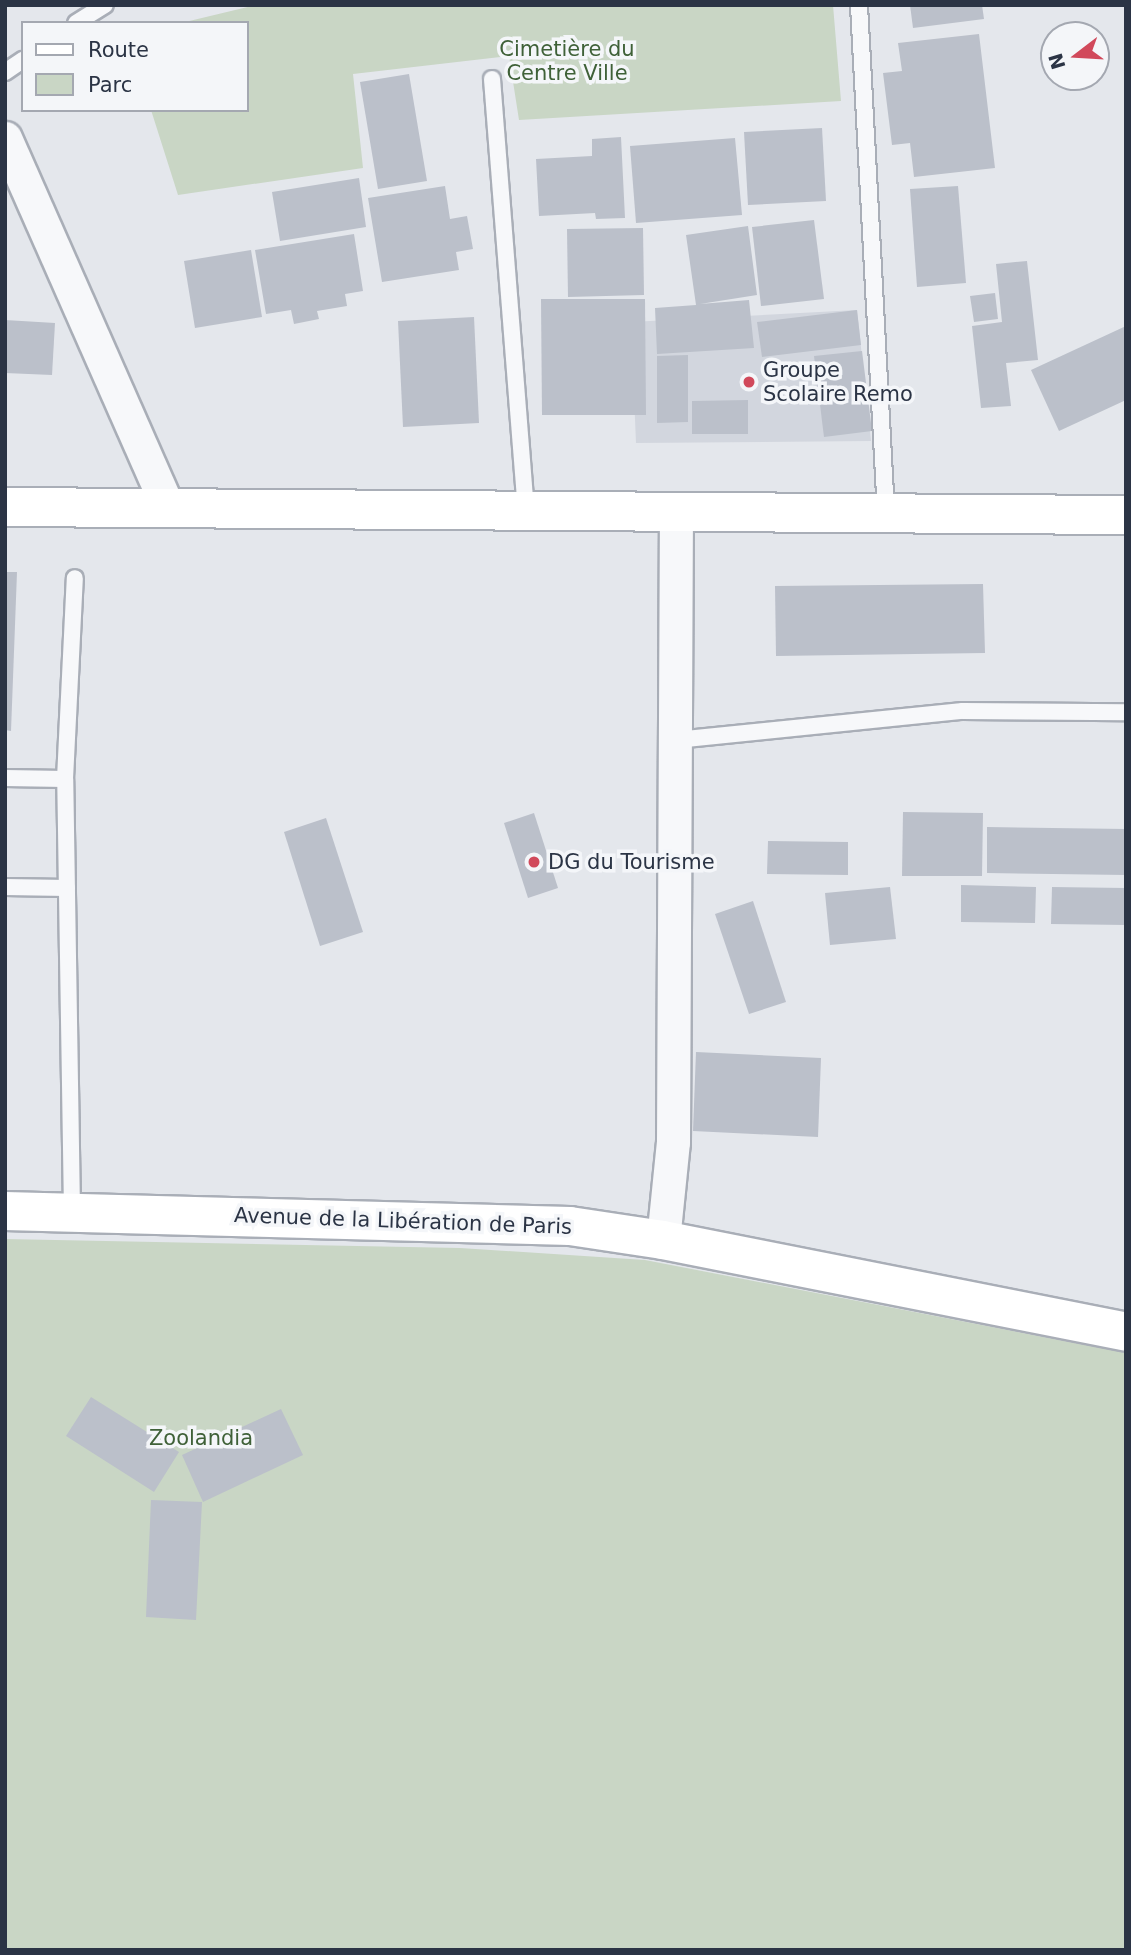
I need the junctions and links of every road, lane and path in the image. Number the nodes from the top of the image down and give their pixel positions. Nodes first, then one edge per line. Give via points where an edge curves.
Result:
1 (104, 5) edge
2 (859, 5) edge
3 (79, 21) edge
4 (21, 61) edge
5 (5, 72) edge
6 (492, 79) dead end
7 (5, 138) edge
8 (5, 507) edge
9 (169, 507) junction
10 (526, 511) junction
11 (676, 513) junction
12 (886, 514) junction
13 (1126, 515) edge
14 (75, 578) dead end
15 (1126, 712) edge
16 (676, 740) junction
17 (5, 778) edge
18 (65, 779) junction
19 (5, 887) edge
20 (68, 888) junction
21 (5, 1211) edge
22 (72, 1211) junction
23 (663, 1240) junction
24 (1126, 1332) edge

1 - 3 lane
2 - 12 lane
4 - 5 lane
6 - 10 lane
7 - 9 street
8 - 9 street
9 - 10 street
10 - 11 street
11 - 12 street
11 - 16 street
12 - 13 street
14 - 18 lane
15 - 16 lane via 962,711
16 - 23 street via 673,1142
17 - 18 lane
18 - 20 lane
19 - 20 lane
20 - 22 lane
21 - 22 street, Avenue de la Libération de Paris
22 - 23 street, Avenue de la Libération de Paris via 445,1219 570,1226
23 - 24 street, Avenue de la Libération de Paris

